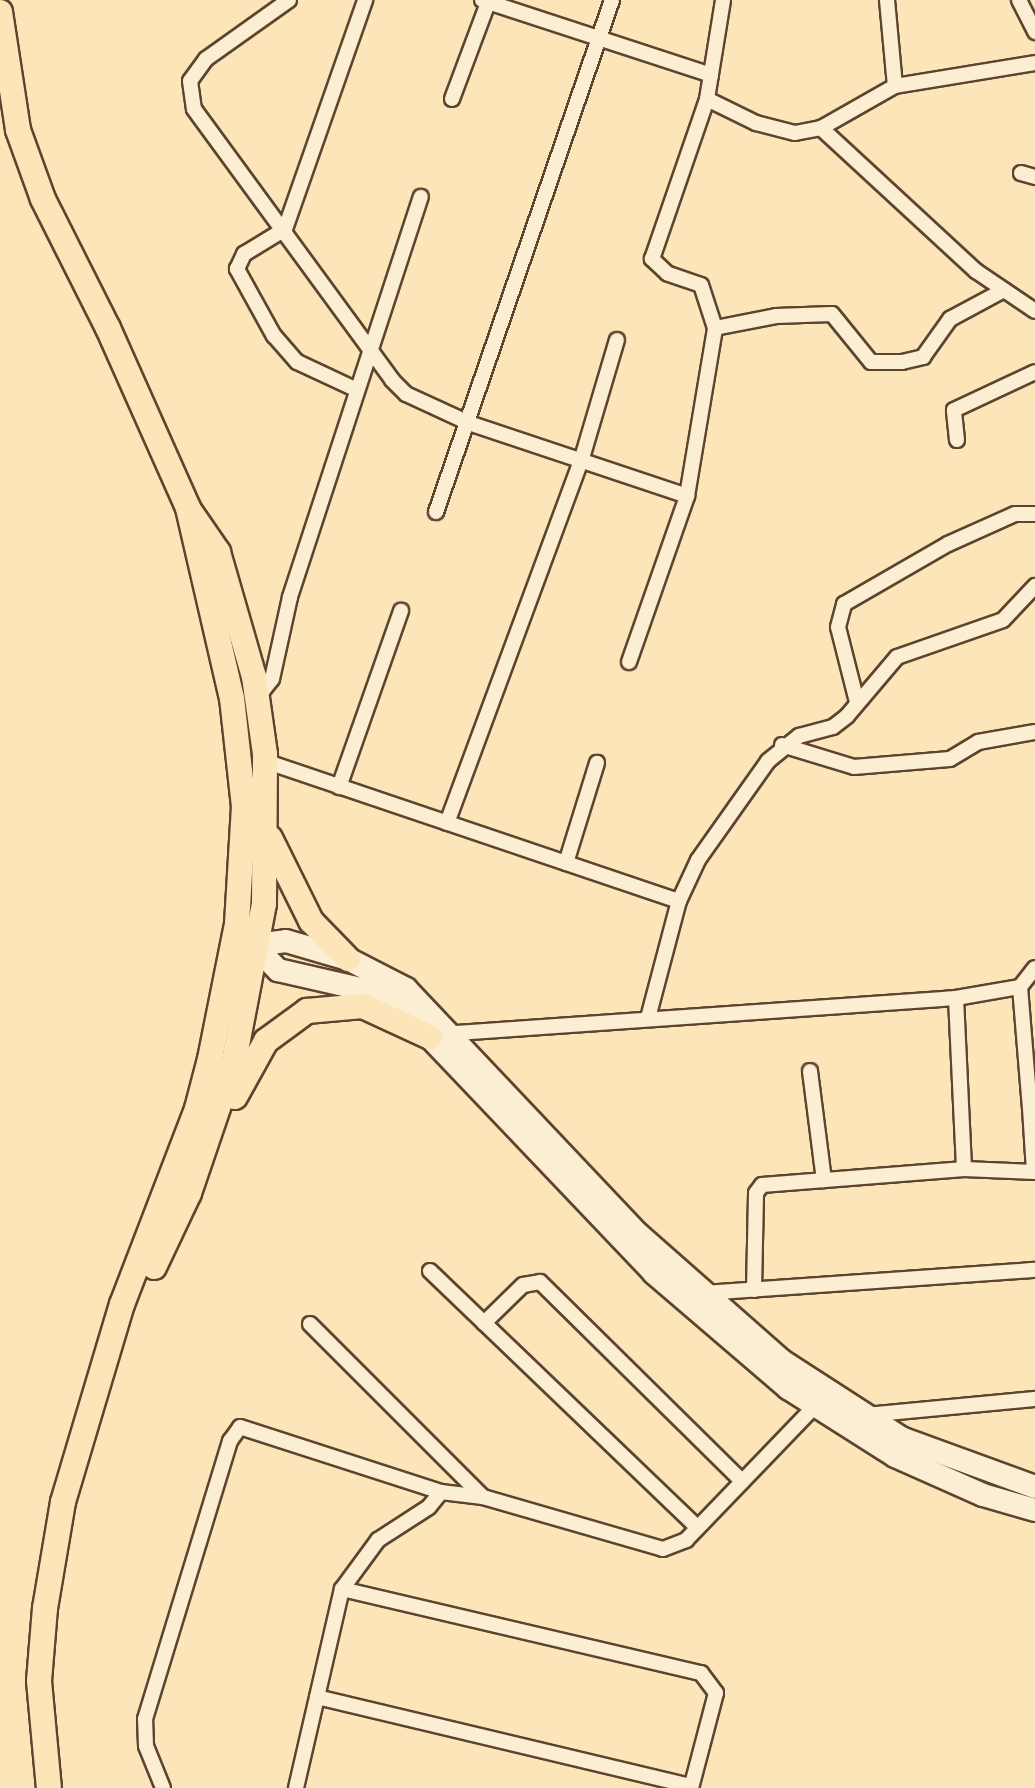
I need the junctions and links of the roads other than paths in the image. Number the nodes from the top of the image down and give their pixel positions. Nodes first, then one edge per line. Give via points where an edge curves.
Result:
1 (289, 0) edge
2 (365, 0) edge
3 (612, 0) edge
4 (723, 0) edge
5 (887, 0) edge
6 (1019, 0) edge
7 (486, 1) edge
8 (0, 12) edge
9 (1035, 32) edge
10 (598, 40) junction
11 (1035, 63) edge
12 (711, 75) junction
13 (895, 86) junction
14 (452, 99) dead end
15 (707, 99) junction
16 (821, 128) junction
17 (421, 197) dead end
18 (285, 229) junction
19 (1004, 290) junction
20 (1035, 311) edge
21 (715, 328) junction
22 (617, 340) dead end
23 (371, 345) junction
24 (1035, 372) edge
25 (355, 389) junction
26 (469, 423) junction
27 (957, 440) dead end
28 (582, 458) junction
29 (687, 496) junction
30 (188, 508) junction
31 (436, 512) dead end
32 (1035, 514) edge
33 (1035, 586) edge
34 (401, 611) dead end
35 (629, 662) dead end
36 (257, 698) junction
37 (857, 702) junction
38 (1035, 732) edge
39 (782, 745) junction
40 (265, 761) junction
41 (597, 763) dead end
42 (339, 787) junction
43 (447, 823) junction
44 (267, 828) junction
45 (566, 863) junction
46 (679, 901) junction
47 (237, 924) junction
48 (255, 949) junction
49 (348, 959) junction
50 (1035, 968) edge
51 (229, 969) junction
52 (1020, 987) junction
53 (956, 998) junction
54 (648, 1018) junction
55 (440, 1034) junction
56 (810, 1071) dead end
57 (1033, 1107) edge
58 (206, 1147) junction
59 (964, 1169) junction
60 (1035, 1172) edge
61 (824, 1180) junction
62 (1035, 1270) edge
63 (430, 1271) dead end
64 (754, 1290) junction
65 (694, 1297) junction
66 (484, 1323) junction
67 (310, 1324) dead end
68 (117, 1330) junction
69 (1035, 1399) edge
70 (821, 1400) junction
71 (861, 1416) junction
72 (742, 1481) junction
73 (1035, 1487) edge
74 (441, 1492) junction
75 (483, 1497) junction
76 (1035, 1510) edge
77 (697, 1527) junction
78 (342, 1589) junction
79 (317, 1697) junction
80 (691, 1787) edge
81 (49, 1788) edge
82 (163, 1788) edge
83 (296, 1788) edge

1 - 18 street via 206,59 190,90 194,109
2 - 18 street
3 - 10 street
4 - 12 street
5 - 13 street
6 - 9 street
7 - 10 street
7 - 14 street
8 - 30 main road via 18,130 43,199 108,328
10 - 12 street
10 - 26 street
11 - 13 street
12 - 15 street
13 - 16 street
15 - 16 street via 782,129
15 - 21 street via 652,259 667,273 701,285
16 - 19 street via 976,271
17 - 23 street
18 - 23 street
18 - 25 street via 244,254 238,279 297,362
19 - 20 street
19 - 21 street via 950,319 923,357 902,362 871,362 832,314 776,316
21 - 29 street
22 - 28 street
23 - 25 street
23 - 26 street via 406,394
24 - 27 street via 954,410
25 - 36 street via 290,597 272,679
26 - 28 street
26 - 31 street
28 - 29 street
28 - 43 street
29 - 35 street
30 - 36 main road via 208,532 229,582
30 - 47 main road via 241,750 243,865
32 - 37 street via 1015,514 948,544 844,604 838,627
33 - 37 street via 1003,620 897,657
34 - 42 street
36 - 40 main road
37 - 39 street via 833,727
38 - 39 street via 978,742 950,759 854,767
39 - 46 street via 710,838
40 - 42 street
40 - 44 main road
41 - 45 street
42 - 43 street
43 - 45 street
44 - 48 main road
44 - 49 main road via 311,921
45 - 46 street
46 - 54 street
47 - 48 street
47 - 51 main road
48 - 49 street via 286,941
48 - 51 street
48 - 55 street via 278,970 387,997
48 - 58 main road via 234,1061
49 - 55 street via 406,989
50 - 52 street
51 - 68 main road via 197,1109
52 - 53 street
52 - 57 street
53 - 54 street
53 - 59 street
54 - 55 street
55 - 58 main road via 363,1006 307,1011 277,1030 256,1054
55 - 65 street via 596,1215
56 - 61 street
57 - 60 street
58 - 68 main road via 136,1305
59 - 60 street
59 - 61 street
61 - 64 street via 772,1183 756,1193
62 - 64 street
63 - 66 street
64 - 65 street
65 - 70 street
66 - 72 street via 523,1285 540,1282
66 - 77 street
67 - 75 street
68 - 81 main road via 77,1448 45,1608 39,1681
69 - 71 street
70 - 71 street
70 - 72 street
70 - 76 street via 940,1478
71 - 73 street via 947,1459
72 - 77 street
74 - 75 street
74 - 78 street via 429,1507 378,1540
74 - 82 street via 257,1430 234,1431 145,1719 151,1767
75 - 77 street via 663,1549 679,1546
78 - 79 street
78 - 80 street via 701,1673 716,1693
79 - 80 street
79 - 83 street

